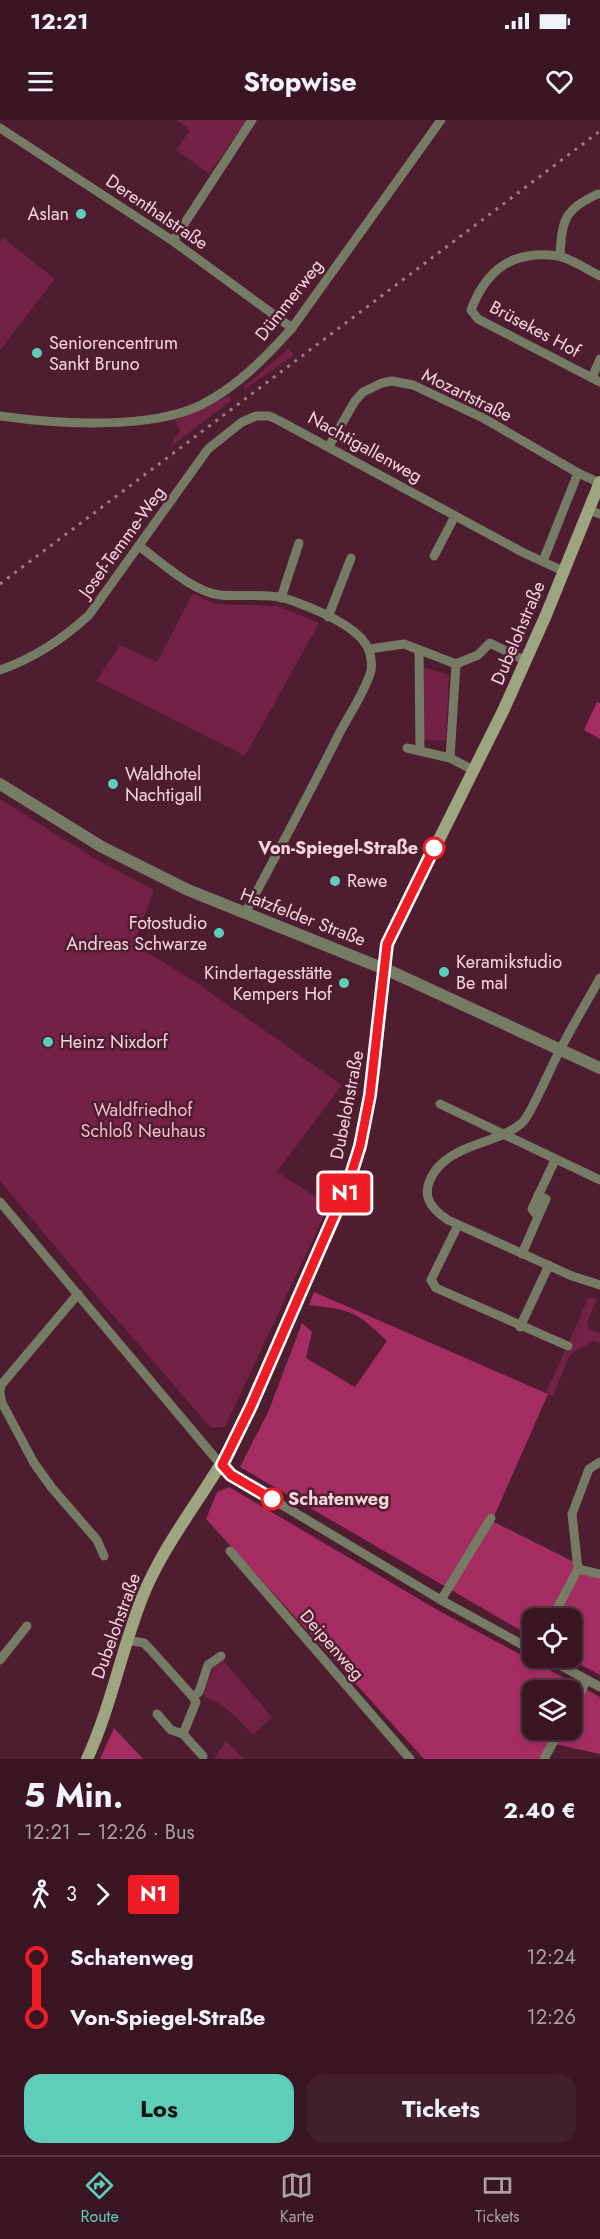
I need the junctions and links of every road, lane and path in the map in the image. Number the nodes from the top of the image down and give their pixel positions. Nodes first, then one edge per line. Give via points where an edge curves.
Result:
1 (252, 120) edge
2 (441, 120) edge
3 (0, 128) edge
4 (598, 194) dead end
5 (173, 242) junction
6 (560, 256) junction
7 (600, 276) edge
8 (292, 328) junction
9 (600, 359) edge
10 (596, 380) edge
11 (0, 416) edge
12 (256, 416) joint
13 (329, 446) junction
14 (578, 472) junction
15 (600, 482) edge
16 (594, 512) edge
17 (455, 516) junction
18 (299, 543) dead end
19 (139, 546) junction
20 (434, 556) dead end
21 (351, 558) dead end
22 (543, 561) junction
23 (563, 571) junction
24 (281, 598) junction
25 (328, 617) junction
26 (369, 649) junction
27 (419, 651) junction
28 (526, 661) junction
29 (456, 664) junction
30 (0, 670) edge
31 (407, 748) dead end
32 (420, 751) junction
33 (450, 758) junction
34 (473, 770) junction
35 (0, 784) edge
36 (244, 913) junction
37 (386, 969) junction
38 (600, 978) edge
39 (560, 1050) junction
40 (600, 1068) edge
41 (440, 1104) dead end
42 (504, 1135) junction
43 (555, 1160) junction
44 (600, 1180) edge
45 (0, 1202) edge
46 (458, 1225) junction
47 (522, 1254) junction
48 (549, 1265) junction
49 (600, 1285) edge
50 (78, 1294) junction
51 (520, 1327) junction
52 (568, 1346) dead end
53 (0, 1392) edge
54 (600, 1462) edge
55 (222, 1465) junction
56 (490, 1518) dead end
57 (230, 1551) dead end
58 (104, 1556) dead end
59 (578, 1569) junction
60 (600, 1574) edge
61 (441, 1600) junction
62 (557, 1608) edge
63 (27, 1626) dead end
64 (127, 1640) junction
65 (522, 1645) edge
66 (221, 1656) dead end
67 (0, 1660) edge
68 (565, 1668) edge
69 (587, 1680) junction
70 (600, 1687) edge
71 (582, 1690) edge
72 (193, 1697) junction
73 (157, 1714) dead end
74 (183, 1734) junction
75 (554, 1740) edge
76 (203, 1756) dead end
77 (87, 1759) edge
78 (410, 1759) edge
79 (544, 1759) edge

1 - 5 street
2 - 8 street, Dümmerweg
3 - 5 street, Derenthalstraße
4 - 6 street via 578,203 569,213 561,233
5 - 8 street, Derenthalstraße
6 - 7 street, Brüsekes Hof
6 - 10 street, Brüsekes Hof via 534,255 506,262 490,274 471,310 478,319
8 - 11 street, Dümmerweg via 253,369 202,404 173,416 82,423
9 - 10 street, Brüsekes Hof
12 - 13 street, Nachtigallenweg via 269,416
12 - 19 street, Josef-Temme-Weg via 208,449
13 - 14 street, Mozartstraße via 363,392 392,381 413,385 484,419
13 - 17 street, Nachtigallenweg
14 - 15 street, Mozartstraße
14 - 22 street
15 - 16 main road, Dubelohstraße
16 - 23 main road, Dubelohstraße
17 - 20 street
17 - 22 street, Nachtigallenweg
18 - 24 street
19 - 24 street via 209,593
19 - 30 street, Josef-Temme-Weg via 79,625 35,654
21 - 25 street
22 - 23 street, Nachtigallenweg
23 - 28 main road, Dubelohstraße
24 - 25 street
25 - 26 street via 358,635
26 - 27 street via 404,644
26 - 36 street via 372,668 365,686
27 - 29 street
27 - 32 street
28 - 29 street via 490,642 478,655
28 - 34 main road, Dubelohstraße
29 - 33 street
31 - 32 street
32 - 33 street
33 - 34 street
34 - 37 main road, Dubelohstraße via 387,944
35 - 36 street, Hatzfelder Straße via 113,853
36 - 37 street, Hatzfelder Straße
37 - 39 street, Hatzfelder Straße
37 - 55 main road, Dubelohstraße via 372,1087 353,1169 301,1295
38 - 39 street
39 - 40 street, Hatzfelder Straße
39 - 42 street via 525,1121
41 - 42 street
42 - 43 street
42 - 46 street via 458,1152 432,1178 427,1191 432,1208
43 - 44 street
43 - 47 street via 532,1209 538,1217
45 - 50 street
46 - 47 street
46 - 51 street via 431,1280 436,1288
47 - 48 street
48 - 49 street
48 - 51 street
50 - 53 street via 1,1385
50 - 55 street
51 - 52 street
53 - 58 street via 34,1463 97,1540
54 - 59 street via 589,1469 572,1514
55 - 61 street via 231,1475
55 - 64 main road, Dubelohstraße via 159,1563
56 - 61 street
57 - 78 street, Deipenweg
59 - 60 street
59 - 62 street
61 - 65 street
63 - 67 street
64 - 72 street via 144,1643
64 - 77 main road, Dubelohstraße via 107,1710
66 - 72 street via 208,1665 199,1692
68 - 69 street
69 - 70 street
69 - 71 street
72 - 74 street via 196,1702
73 - 74 street via 171,1730
74 - 76 street
75 - 79 street

